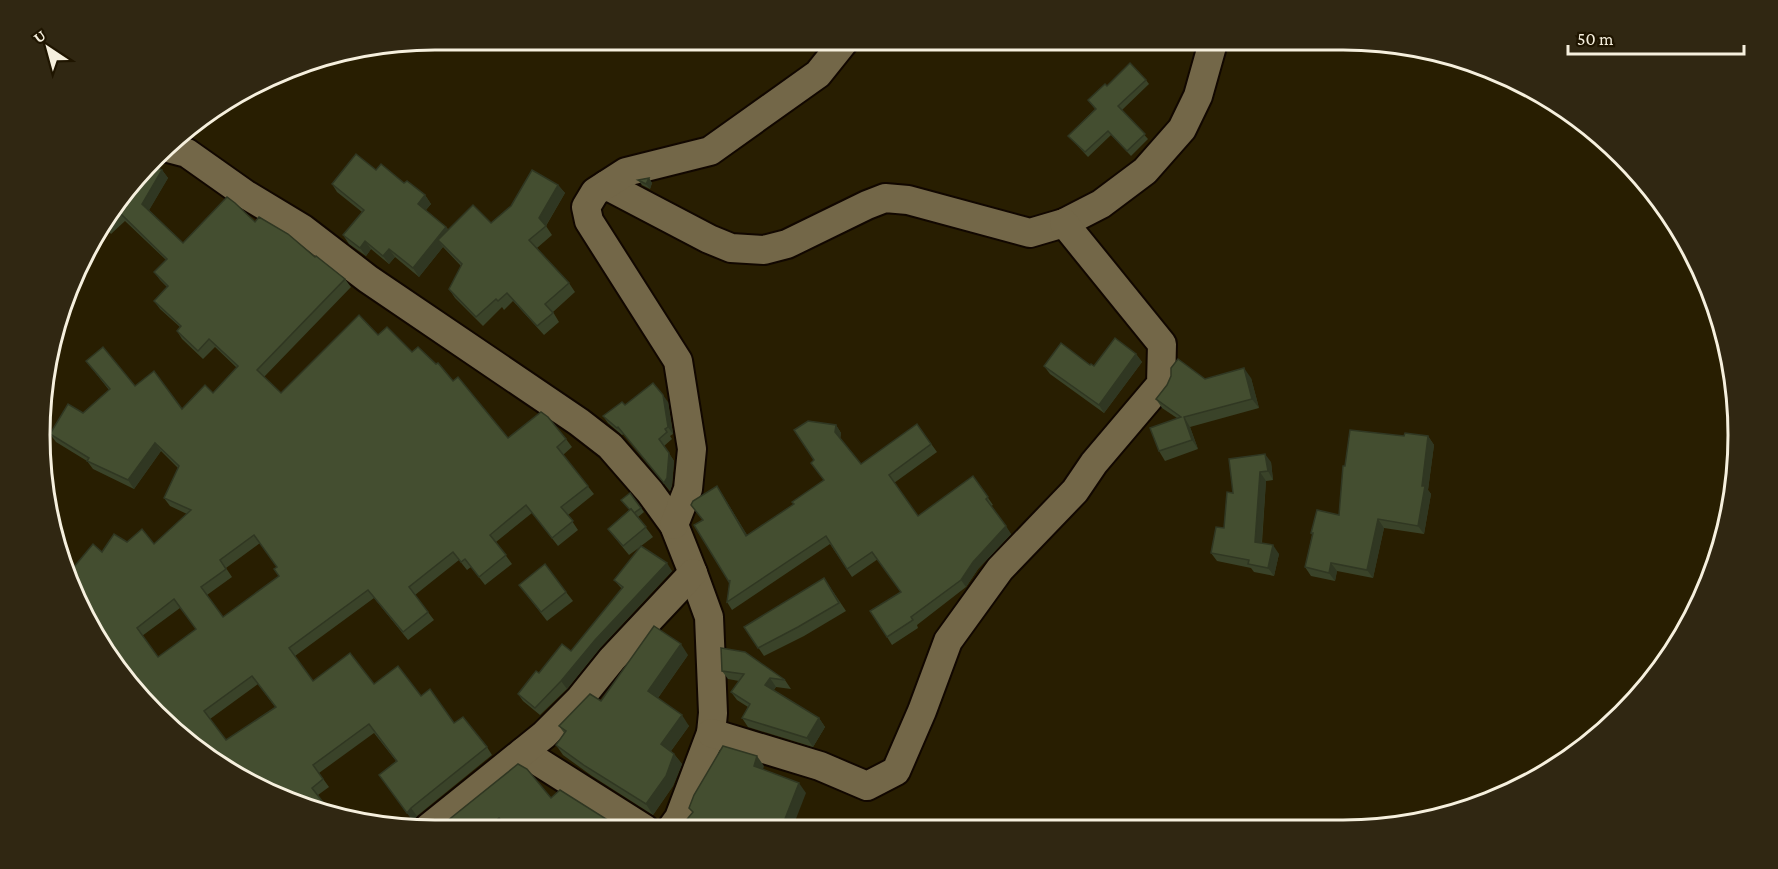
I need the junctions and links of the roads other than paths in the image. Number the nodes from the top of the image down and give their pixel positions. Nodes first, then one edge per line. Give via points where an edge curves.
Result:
1 (837, 50) edge
2 (1211, 50) edge
3 (175, 150) edge
4 (606, 185) junction
5 (1064, 223) junction
6 (674, 525) junction
7 (693, 573) junction
8 (711, 733) junction
9 (523, 752) junction
10 (438, 820) edge
11 (631, 820) edge
12 (678, 820) edge

1 - 4 street via 818,74 710,151 626,172
2 - 5 street via 1198,96 1182,129 1145,171 1101,204
3 - 6 street via 187,153 303,229 368,279 579,422 610,446
4 - 5 street via 731,248 764,250 787,244 885,198 908,200 1030,233
4 - 6 street via 586,207 589,221 678,361 692,448 688,489
5 - 8 street via 1162,344 1161,384 1075,491 1000,569 948,641 896,771 867,786 820,766
6 - 7 street
7 - 8 street via 709,617
7 - 9 street via 579,700
8 - 12 street
9 - 10 street
9 - 11 street

